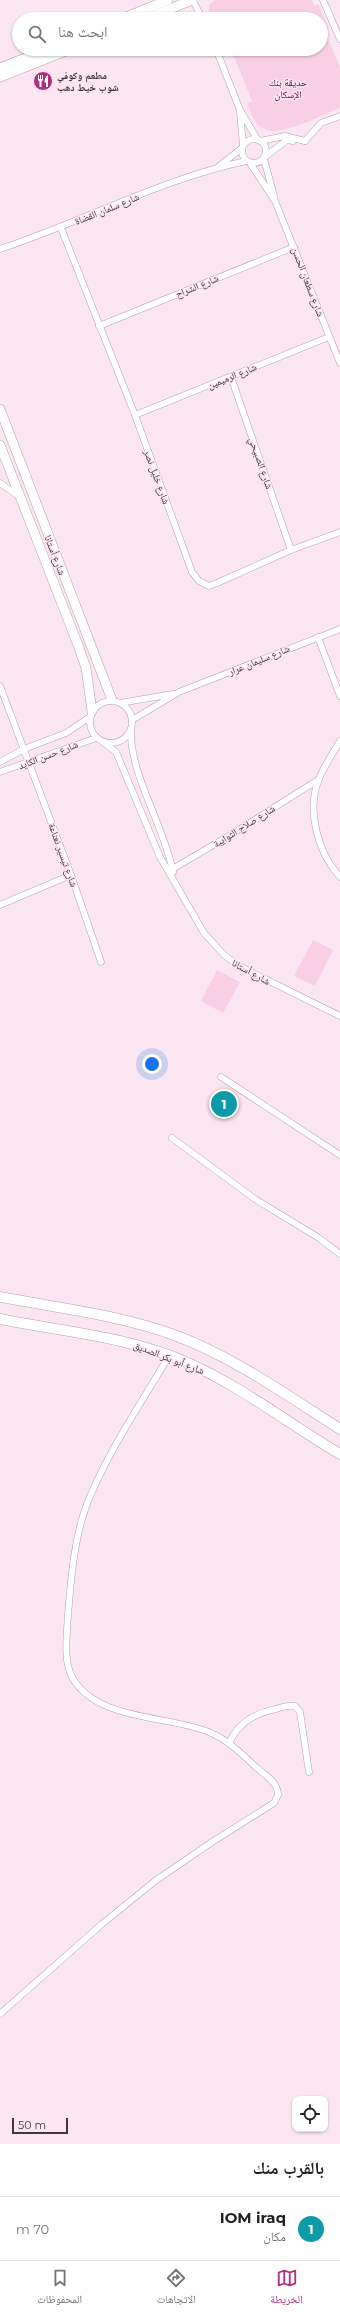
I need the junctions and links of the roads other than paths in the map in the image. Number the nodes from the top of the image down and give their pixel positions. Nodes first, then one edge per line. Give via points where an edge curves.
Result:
1 (193, 0) edge
2 (323, 0) edge
3 (165, 1) edge
4 (138, 12) edge
5 (163, 12) edge
6 (199, 12) edge
7 (340, 39) edge
8 (30, 56) edge
9 (53, 56) edge
10 (219, 56) edge
11 (0, 68) edge
12 (0, 77) edge
13 (240, 110) junction
14 (340, 116) edge
15 (259, 140) junction
16 (305, 142) junction
17 (242, 147) junction
18 (265, 157) junction
19 (248, 162) junction
20 (214, 169) junction
21 (276, 201) junction
22 (61, 228) junction
23 (294, 247) junction
24 (0, 249) edge
25 (99, 326) junction
26 (329, 337) junction
27 (340, 363) edge
28 (230, 377) junction
29 (0, 410) edge
30 (134, 415) junction
31 (0, 445) edge
32 (0, 483) edge
33 (20, 497) junction
34 (340, 532) edge
35 (291, 550) junction
36 (340, 628) edge
37 (318, 637) junction
38 (0, 686) edge
39 (179, 692) junction
40 (340, 696) edge
41 (116, 702) junction
42 (91, 714) junction
43 (132, 720) junction
44 (131, 729) junction
45 (96, 738) junction
46 (340, 741) edge
47 (103, 742) junction
48 (24, 749) junction
49 (0, 762) edge
50 (29, 763) junction
51 (0, 772) edge
52 (318, 780) junction
53 (170, 870) junction
54 (71, 875) junction
55 (340, 877) edge
56 (0, 905) edge
57 (101, 962) dead end
58 (340, 1016) edge
59 (221, 1077) dead end
60 (172, 1138) dead end
61 (340, 1155) edge
62 (340, 1254) edge
63 (0, 1297) edge
64 (0, 1319) edge
65 (169, 1356) junction
66 (340, 1429) edge
67 (340, 1454) edge
68 (229, 1743) junction
69 (309, 1772) dead end
70 (0, 2014) edge

1 - 5 street
1 - 6 street
2 - 7 street
3 - 4 street
8 - 11 street
9 - 12 street
10 - 13 street
13 - 15 street
13 - 17 street
14 - 16 street via 321,123
15 - 16 street via 285,136
15 - 17 street via 249,140
15 - 18 street via 266,147
16 - 18 street via 287,140
17 - 19 street via 242,156
17 - 20 street, شارع سلمان القضاة
18 - 19 street via 258,164
18 - 21 street, شارع سطعان الحسن
19 - 20 street, شارع سلمان القضاة
19 - 21 street, شارع سطعان الحسن
20 - 22 street, شارع سلمان القضاة
21 - 23 street, شارع سطعان الحسن
22 - 24 street, شارع سلمان القضاة
22 - 25 street, شارع خليل نصر
23 - 25 street, شارع الشراح
23 - 26 street, شارع سطعان الحسن
25 - 30 street, شارع خليل نصر
26 - 27 street, شارع سطعان الحسن
26 - 28 street, شارع الرميمين
28 - 30 street, شارع الرميمين
28 - 35 street, شارع الصبيحي
29 - 41 street, شارع أستانا
30 - 35 street, شارع خليل نصر via 192,572 199,581 209,586
31 - 33 street, شارع أستانا
32 - 33 street
33 - 42 street, شارع أستانا via 86,668
34 - 35 street, شارع خليل نصر
36 - 37 street, شارع سليمان عرار
37 - 39 street, شارع سليمان عرار
37 - 40 street
38 - 48 street, شارع تيسير نعناعة
39 - 41 street, شارع سليمان عرار
39 - 43 street, شارع سليمان عرار
41 - 42 street via 97,705
41 - 43 street via 126,707
42 - 45 street via 89,724
42 - 48 street, شارع حسن الكايد via 66,733
43 - 44 street
44 - 47 street via 120,741
44 - 53 street, شارع أستانا via 134,760 169,853
45 - 47 street
45 - 50 street, شارع حسن الكايد via 73,744
46 - 52 street
47 - 53 street, شارع أستانا via 116,752 160,858
48 - 49 street, شارع حسن الكايد
48 - 50 street, شارع تيسير نعناعة
50 - 51 street, شارع حسن الكايد
50 - 54 street, شارع تيسير نعناعة
52 - 53 street, شارع صلاح الثوايبة
52 - 55 street via 314,800 318,837 328,861
53 - 58 street, شارع أستانا via 204,933 230,961
54 - 56 street
54 - 57 street, شارع تيسير نعناعة
59 - 61 street
60 - 62 street via 255,1199 319,1238
63 - 66 main road, شارع أبو بكر الصديق via 115,1318 178,1336 250,1373
64 - 65 main road, شارع أبو بكر الصديق via 116,1339
65 - 67 main road, شارع أبو بكر الصديق via 206,1371 240,1390
65 - 68 street via 114,1447 86,1506 71,1580 68,1664 77,1684 101,1703 116,1709 202,1729
68 - 69 street via 242,1724 258,1713 295,1706 300,1712
68 - 70 street via 274,1782 278,1795 274,1803 155,1881

